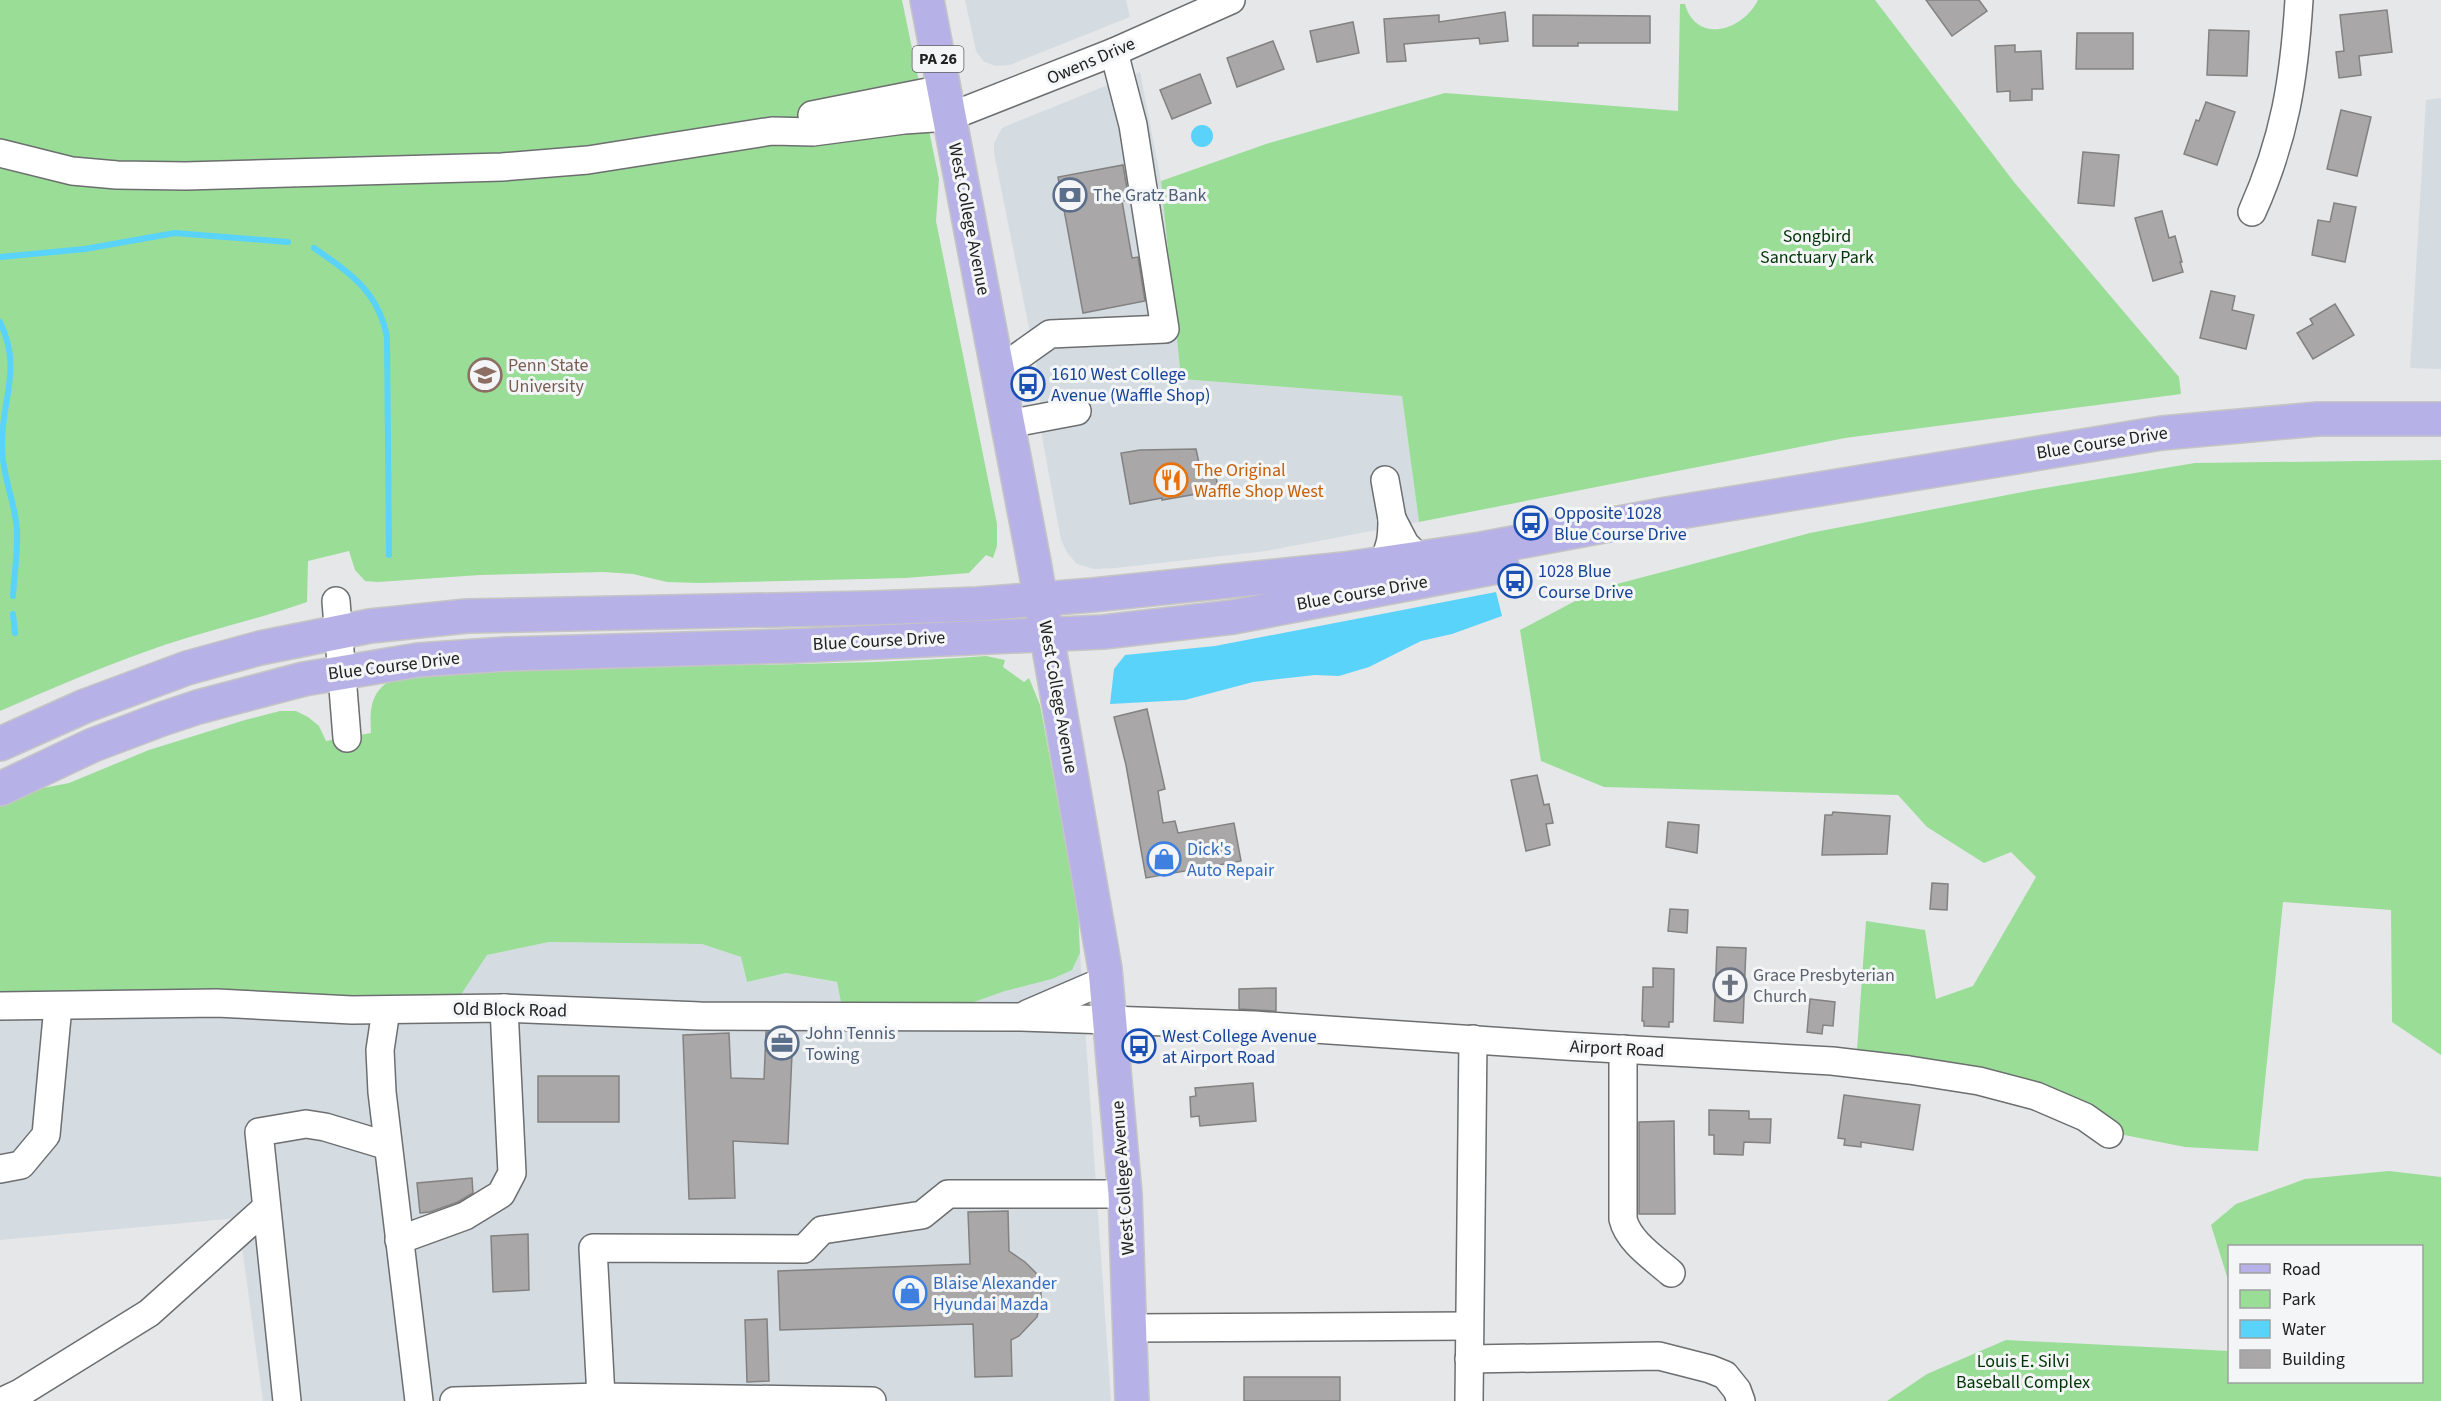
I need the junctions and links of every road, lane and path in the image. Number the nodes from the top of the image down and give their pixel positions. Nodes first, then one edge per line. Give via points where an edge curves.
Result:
1 (927, 0) edge
2 (1231, 0) edge
3 (2299, 0) edge
4 (1114, 52) junction
5 (946, 103) junction
6 (0, 153) edge
7 (2252, 212) dead end
8 (998, 371) junction
9 (1077, 411) dead end
10 (2441, 419) edge
11 (1008, 424) junction
12 (1385, 480) dead end
13 (1766, 500) junction
14 (1392, 519) junction
15 (1419, 558) junction
16 (1382, 563) junction
17 (1041, 598) junction
18 (337, 616) junction
19 (1047, 634) junction
20 (341, 672) junction
21 (347, 738) dead end
22 (0, 744) edge
23 (0, 789) edge
24 (1106, 980) junction
25 (0, 1006) edge
26 (58, 1006) junction
27 (504, 1008) junction
28 (386, 1010) junction
29 (1021, 1017) junction
30 (1111, 1021) junction
31 (1473, 1040) junction
32 (1623, 1049) junction
33 (2109, 1134) dead end
34 (388, 1146) junction
35 (0, 1169) edge
36 (1125, 1194) junction
37 (266, 1208) junction
38 (399, 1240) junction
39 (1671, 1273) dead end
40 (1469, 1326) junction
41 (1131, 1328) junction
42 (1469, 1359) junction
43 (601, 1397) junction
44 (3, 1401) edge
45 (287, 1401) edge
46 (419, 1401) edge
47 (454, 1401) edge
48 (872, 1401) edge
49 (1132, 1401) edge
50 (1469, 1401) edge
51 (1741, 1401) edge

1 - 5 main road, West College Avenue / PA 26
2 - 4 street, Owens Drive
3 - 7 street via 2287,115
4 - 5 street, Owens Drive
4 - 8 street via 1133,125 1165,330 1050,334
5 - 6 street, Owens Drive via 904,120 813,132 772,131 588,160 502,167 117,175 72,171
5 - 8 main road, West College Avenue / PA 26
8 - 11 main road, West College Avenue / PA 26
9 - 11 street
10 - 13 main road, Blue Course Drive via 2318,419 2208,428
11 - 17 main road, West College Avenue / PA 26
12 - 14 street
13 - 15 main road, Blue Course Drive
13 - 19 main road, Blue Course Drive via 1439,579 1233,617 1103,632
14 - 15 street via 1405,544
14 - 16 street via 1392,538
15 - 16 main road, Blue Course Drive
16 - 17 main road, Blue Course Drive
17 - 18 main road, Blue Course Drive via 871,608 467,616 369,626
17 - 19 main road, West College Avenue / PA 26
18 - 20 street
18 - 22 main road, Blue Course Drive via 260,648 85,705
19 - 20 main road, Blue Course Drive via 506,654 418,660
19 - 24 main road, West College Avenue / PA 26
20 - 21 street
20 - 23 main road, Blue Course Drive via 252,692 162,719 93,745
24 - 29 street, Old Block Road
24 - 30 main road, West College Avenue / PA 26
25 - 26 street, Old Block Road
26 - 28 street, Old Block Road via 217,1003
26 - 35 street via 46,1135 21,1165
27 - 28 street, Old Block Road
27 - 29 street, Old Block Road via 700,1016
27 - 38 street via 512,1173 501,1194 465,1216
28 - 34 street via 380,1050
29 - 30 street, Old Block Road
30 - 31 street, Airport Road via 1254,1025
30 - 36 main road, West College Avenue / PA 26
31 - 32 street, Airport Road
31 - 40 street
32 - 33 street, Airport Road via 1832,1060 1979,1081 2036,1096 2085,1117
32 - 39 street via 1625,1229
34 - 37 street via 306,1124 259,1132
34 - 38 street
36 - 41 main road, West College Avenue / PA 26
36 - 43 street via 948,1194 922,1215 822,1230 804,1249 593,1248
37 - 44 street via 149,1313
37 - 45 street
38 - 46 street
40 - 41 street
40 - 42 street
41 - 49 main road, West College Avenue / PA 26
42 - 50 street
42 - 51 street via 1659,1356 1725,1375
43 - 47 street
43 - 48 street

